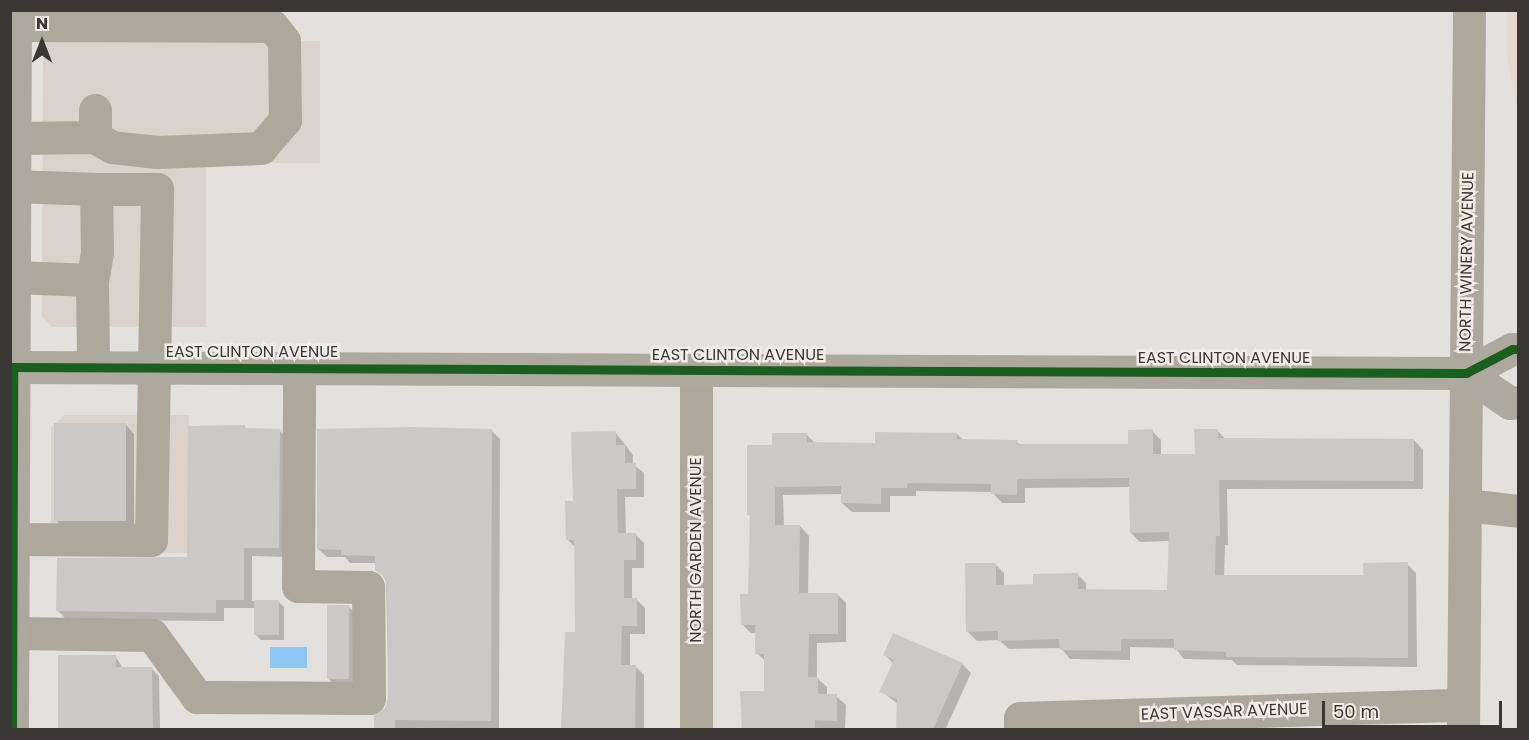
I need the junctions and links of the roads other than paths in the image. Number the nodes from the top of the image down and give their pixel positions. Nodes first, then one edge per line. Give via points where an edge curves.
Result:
1 (1468, 10) edge
2 (14, 17) edge
3 (14, 138) junction
4 (14, 186) junction
5 (96, 189) junction
6 (14, 277) junction
7 (92, 280) junction
8 (1518, 349) edge
9 (12, 367) edge
10 (93, 367) junction
11 (154, 367) junction
12 (299, 367) junction
13 (696, 370) junction
14 (1466, 373) junction
15 (1518, 402) edge
16 (1466, 505) junction
17 (1518, 511) edge
18 (13, 539) junction
19 (13, 633) junction
20 (1463, 717) edge
21 (1020, 724) edge
22 (12, 729) edge
23 (696, 729) edge

1 - 14 street, NORTH WINERY AVENUE
2 - 3 main road
2 - 3 street via 272,26 284,41 285,120 261,148 157,152 112,147 95,123
3 - 4 main road
4 - 5 street
4 - 6 main road
5 - 7 street via 97,253
5 - 11 street via 157,189
6 - 7 street
6 - 9 main road
7 - 10 street
8 - 14 main road
9 - 10 main road, EAST CLINTON AVENUE
9 - 18 main road
10 - 11 main road, EAST CLINTON AVENUE
11 - 12 main road, EAST CLINTON AVENUE
11 - 18 street via 151,540
12 - 13 main road, EAST CLINTON AVENUE
12 - 19 street via 298,586 368,587 369,698 197,697 152,635
13 - 14 main road, EAST CLINTON AVENUE
13 - 23 street, NORTH GARDEN AVENUE
14 - 15 main road via 1510,403
14 - 16 street, NORTH WINERY AVENUE
16 - 17 street
16 - 20 street, NORTH WINERY AVENUE
18 - 19 main road
19 - 22 main road
20 - 21 street, EAST VASSAR AVENUE

